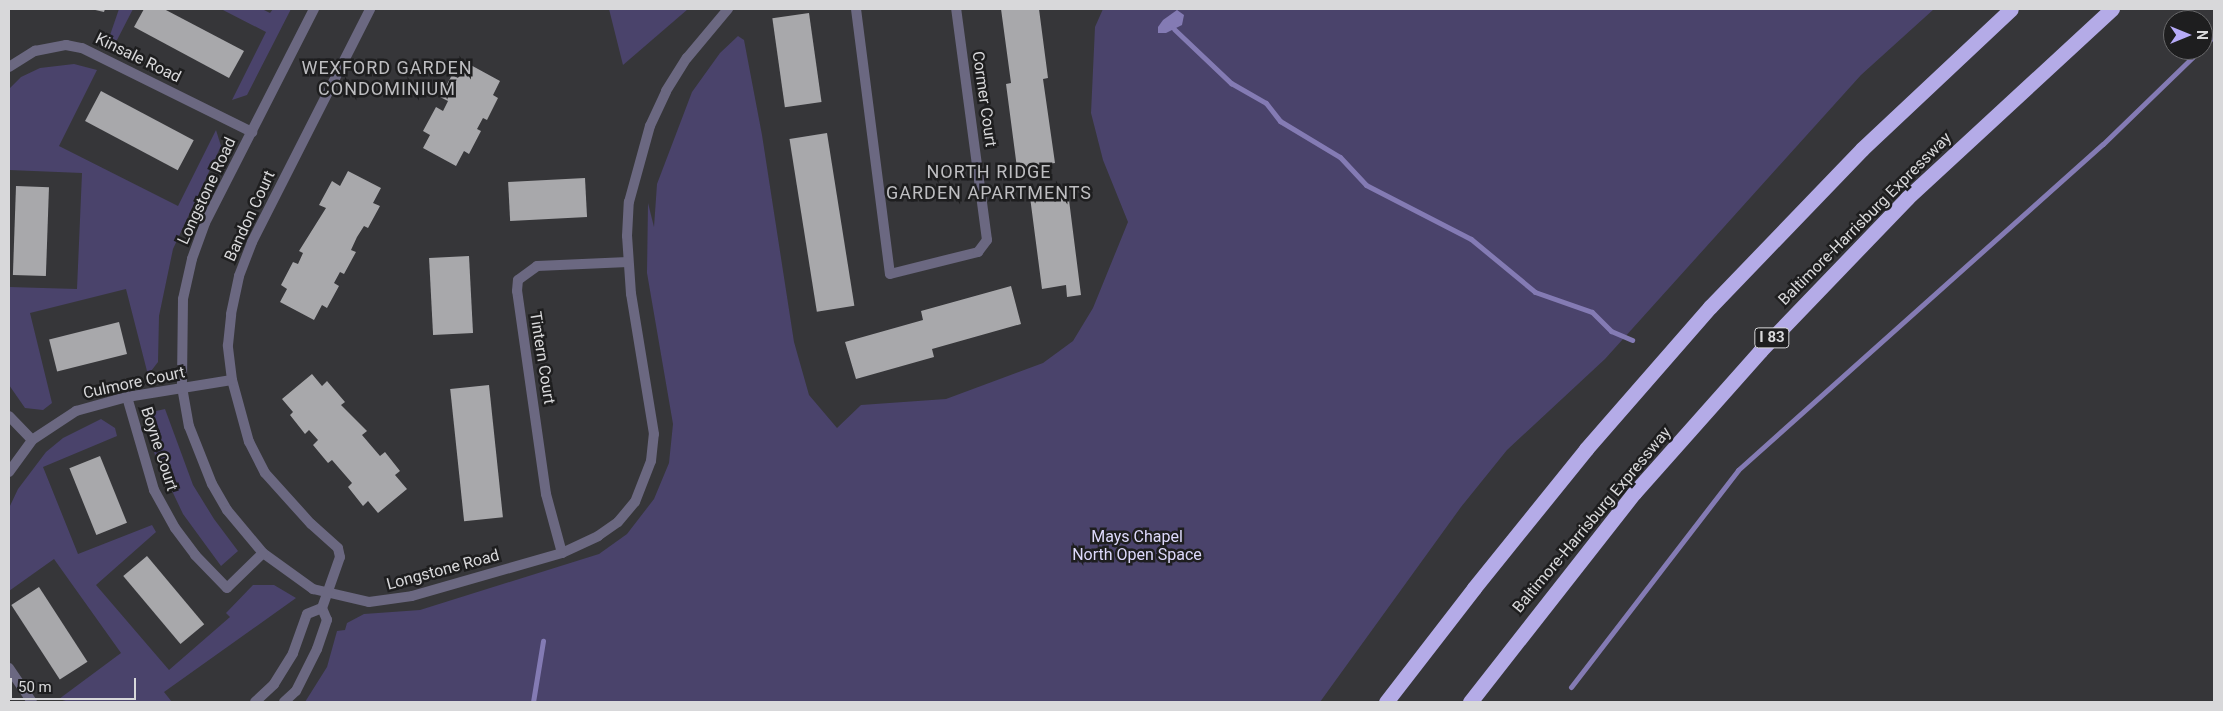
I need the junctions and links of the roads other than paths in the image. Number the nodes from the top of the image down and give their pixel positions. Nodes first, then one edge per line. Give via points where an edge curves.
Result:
1 (314, 9) edge
2 (370, 9) edge
3 (728, 9) edge
4 (856, 9) edge
5 (956, 9) edge
6 (2011, 9) edge
7 (2112, 9) edge
8 (9, 67) edge
9 (252, 132) junction
10 (628, 262) junction
11 (232, 380) junction
12 (182, 387) junction
13 (127, 397) junction
14 (9, 416) edge
15 (32, 440) junction
16 (9, 472) edge
17 (562, 552) junction
18 (263, 553) junction
19 (326, 594) junction
20 (322, 608) junction
21 (9, 668) edge
22 (32, 702) edge
23 (255, 702) edge
24 (284, 702) edge
25 (1386, 702) edge
26 (1470, 702) edge

1 - 9 street, Longstone Road
2 - 11 street, Bandon Court via 252,242 239,276 228,345
3 - 10 street, Longstone Road via 687,58 666,91 650,126 629,202
4 - 5 street, Cormer Court via 890,274 978,252 987,240
6 - 25 highway via 1862,149 1710,307 1580,457
7 - 26 highway, Baltimore-Harrisburg Expressway / I 83 via 1907,198 1760,351 1634,493
8 - 9 street, Kinsale Road via 35,51 66,45 82,48
9 - 12 street, Longstone Road via 206,222 192,259 183,298
10 - 17 street, Longstone Road via 652,409 651,461 635,502 618,522 598,536
10 - 17 street, Tintern Court via 537,266 518,280 546,494
11 - 12 street, Culmore Court
11 - 19 street, Bandon Court via 249,442 265,473 311,524 338,548 339,566
12 - 13 street, Culmore Court
12 - 18 street, Longstone Road via 189,426 212,484 227,510
13 - 15 street, Culmore Court via 76,411
13 - 18 street, Boyne Court via 154,490 175,528 195,555 227,588
14 - 15 street
15 - 16 street, Culmore Court
17 - 19 street, Longstone Road via 388,601 370,602
18 - 19 street, Longstone Road via 299,582
19 - 20 street, Bandon Court
20 - 23 street via 307,614 292,653 274,684
20 - 24 street, Bandon Court via 327,620 317,649 300,684
21 - 22 street

